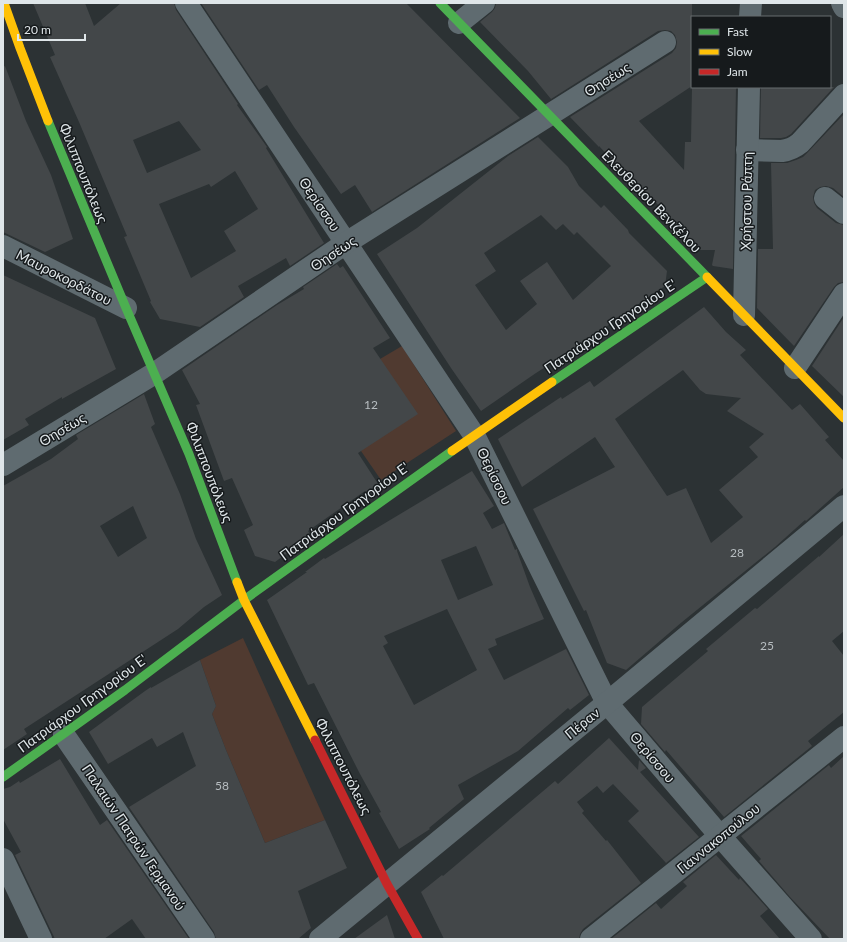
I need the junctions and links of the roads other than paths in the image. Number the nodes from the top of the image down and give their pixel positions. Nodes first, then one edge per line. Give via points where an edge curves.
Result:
1 (4, 3) edge
2 (186, 3) edge
3 (440, 3) edge
4 (484, 3) edge
5 (750, 3) edge
6 (842, 3) edge
7 (844, 7) edge
8 (750, 16) edge
9 (459, 23) junction
10 (665, 42) dead end
11 (749, 88) edge
12 (844, 95) edge
13 (549, 116) junction
14 (747, 150) junction
15 (825, 198) dead end
16 (844, 212) edge
17 (346, 243) junction
18 (3, 246) edge
19 (706, 277) junction
20 (844, 294) edge
21 (126, 308) junction
22 (744, 315) junction
23 (796, 368) junction
24 (155, 373) junction
25 (844, 418) edge
26 (474, 435) junction
27 (3, 465) edge
28 (844, 506) edge
29 (244, 600) junction
30 (607, 702) junction
31 (64, 735) junction
32 (844, 737) edge
33 (3, 777) edge
34 (720, 836) junction
35 (3, 859) edge
36 (386, 884) junction
37 (41, 939) edge
38 (204, 939) edge
39 (320, 939) edge
40 (418, 939) edge
41 (591, 939) edge
42 (811, 939) edge

1 - 21 main road, Φιλιππουπόλεως via 51,129
2 - 17 street, Θερίσσου
3 - 9 main road, Ελευθερίου Βενιζέλου
4 - 9 street
5 - 8 street
6 - 7 street
9 - 13 main road, Ελευθερίου Βενιζέλου
10 - 13 street, Θησέως
11 - 14 street, Χρήστου Ράπτη
12 - 14 street via 792,149
13 - 17 street, Θησέως
13 - 19 main road, Ελευθερίου Βενιζέλου
14 - 22 street, Χρήστου Ράπτη
15 - 16 street
17 - 24 street, Θησέως
17 - 26 street, Θερίσσου
18 - 21 street, Μαυροκορδάτου
19 - 22 main road, Ελευθερίου Βενιζέλου
19 - 26 main road, Πατριάρχου Γρηγορίου Ε'
20 - 23 street
21 - 24 main road, Φιλιππουπόλεως
22 - 23 main road, Ελευθερίου Βενιζέλου
23 - 25 main road, Ελευθερίου Βενιζέλου
24 - 27 street, Θησέως
24 - 29 main road, Φιλιππουπόλεως via 189,454
26 - 29 main road, Πατριάρχου Γρηγορίου Ε'
26 - 30 street, Θερίσσου
28 - 30 street, Πέραν
29 - 31 main road, Πατριάρχου Γρηγορίου Ε'
29 - 36 main road, Φιλιππουπόλεως
30 - 34 street, Θερίσσου
30 - 36 street, Πέραν
31 - 33 main road, Πατριάρχου Γρηγορίου Ε'
31 - 38 street, Παλαιών Πατρών Γερμανού
32 - 34 street, Γιαννακοπούλου
34 - 41 street, Γιαννακοπούλου
34 - 42 street, Θερίσσου
35 - 37 street
36 - 39 street, Πέραν
36 - 40 main road, Φιλιππουπόλεως

